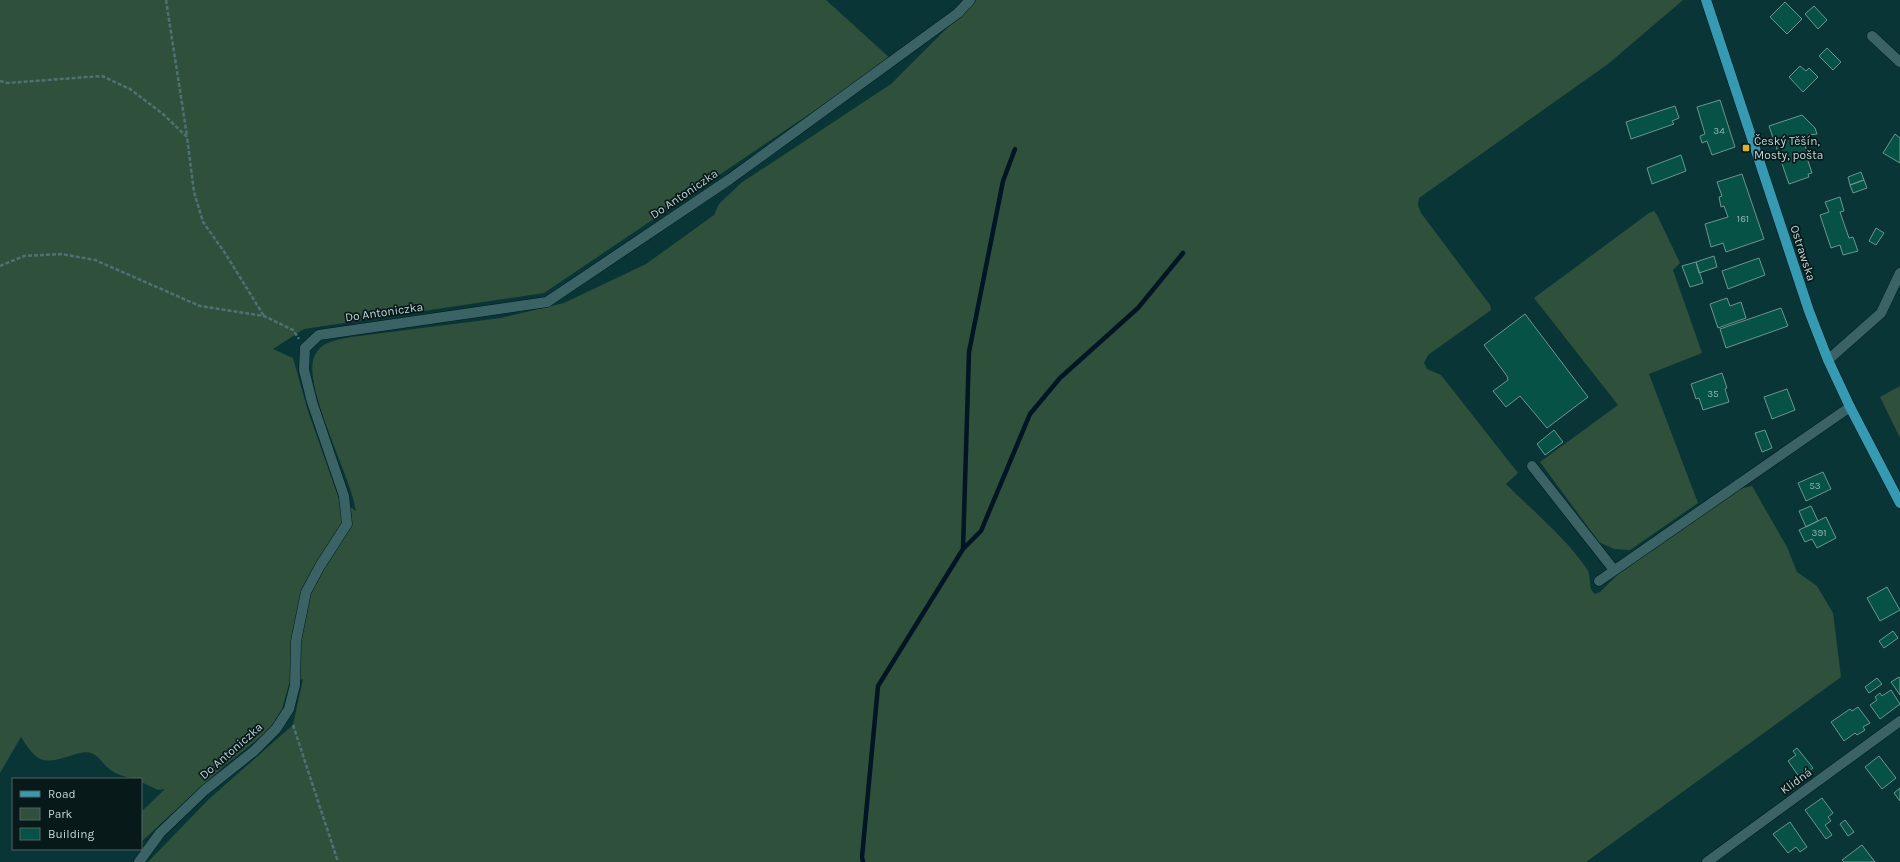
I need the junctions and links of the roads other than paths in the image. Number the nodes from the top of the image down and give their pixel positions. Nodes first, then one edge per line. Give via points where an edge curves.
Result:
1 (970, 0) edge
2 (1706, 0) edge
3 (1872, 36) dead end
4 (1900, 62) edge
5 (1900, 273) edge
6 (1828, 360) junction
7 (1850, 407) junction
8 (1532, 466) dead end
9 (1900, 503) edge
10 (1614, 570) junction
11 (1599, 581) dead end
12 (1900, 721) edge
13 (139, 862) edge
14 (1707, 862) edge

1 - 13 street, Do Antoniczka via 958,13 730,179 546,302 319,335 305,348 304,370 312,402 344,496 347,524 306,592 296,641 295,685 289,708 276,729 160,833
2 - 6 main road, Ostrawska via 1809,311
3 - 4 street
5 - 6 street via 1881,313
6 - 7 main road, Ostrawska
7 - 9 main road, Ostrawska
7 - 10 street
8 - 10 street
10 - 11 street
12 - 14 street, Klidná

